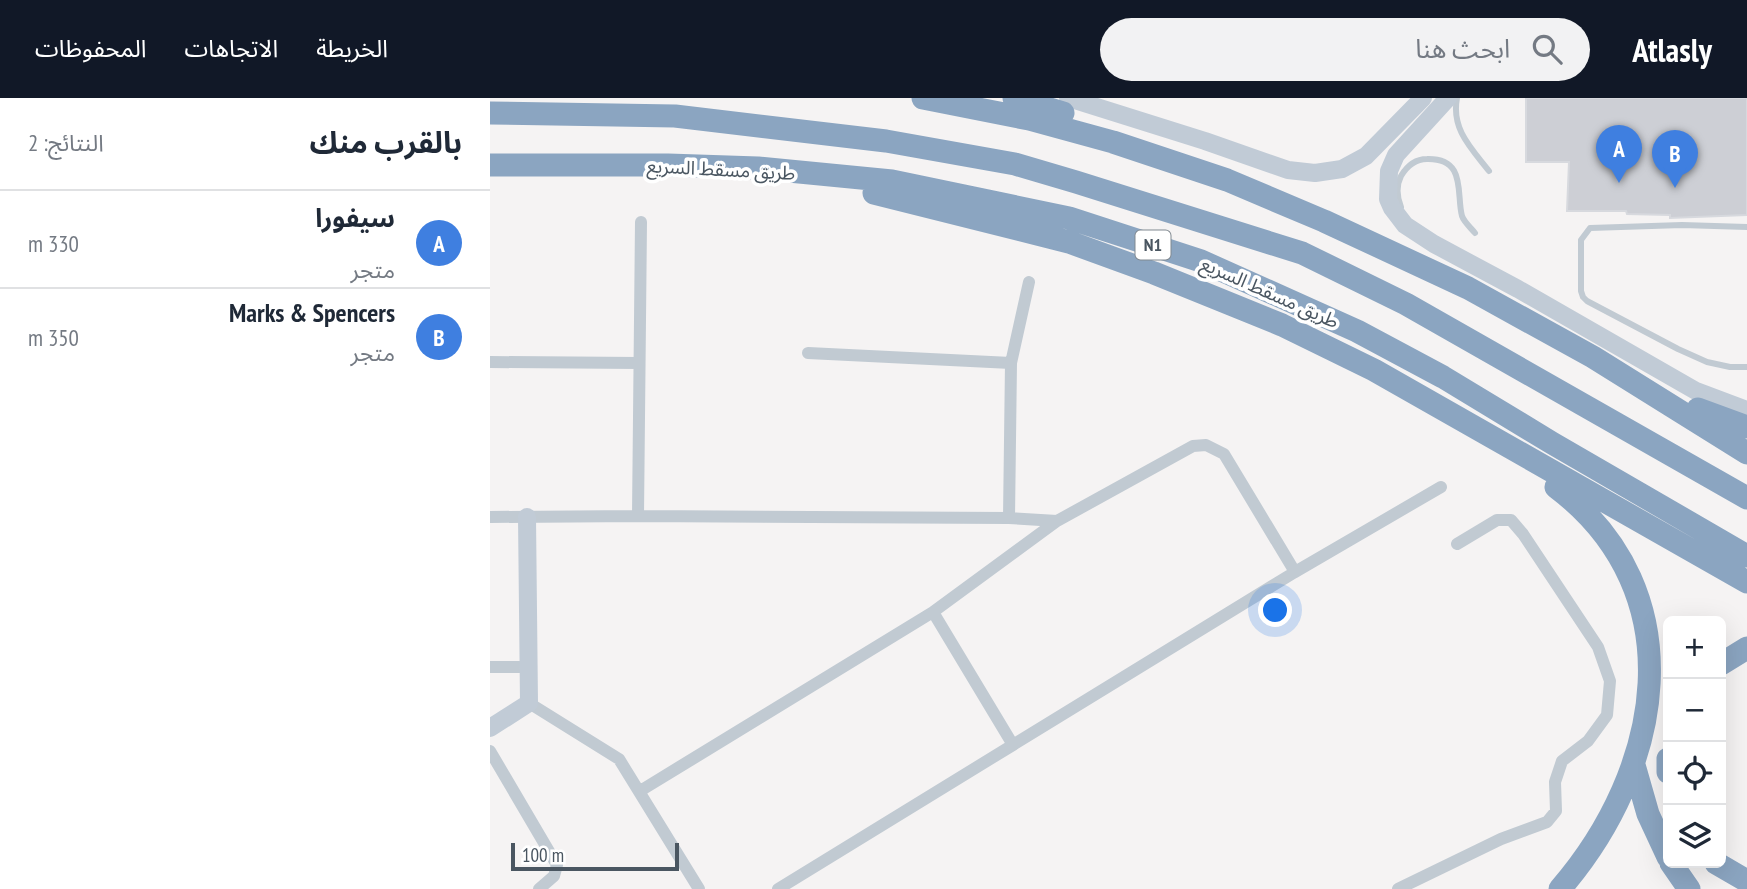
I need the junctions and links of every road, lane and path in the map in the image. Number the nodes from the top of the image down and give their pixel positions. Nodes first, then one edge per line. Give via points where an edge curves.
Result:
1 (923, 98) edge
2 (1014, 98) edge
3 (1068, 98) edge
4 (1423, 98) edge
5 (1448, 98) edge
6 (1457, 98) edge
7 (490, 113) edge
8 (490, 164) edge
9 (758, 169) junction
10 (1489, 171) dead end
11 (1227, 180) junction
12 (641, 222) dead end
13 (1747, 228) edge
14 (1475, 233) dead end
15 (1434, 244) junction
16 (1029, 282) dead end
17 (808, 353) dead end
18 (1593, 357) junction
19 (490, 362) edge
20 (639, 363) junction
21 (1011, 363) junction
22 (1747, 367) edge
23 (1422, 399) junction
24 (1747, 410) edge
25 (1747, 427) edge
26 (1747, 453) edge
27 (1441, 487) dead end
28 (1747, 498) edge
29 (638, 516) junction
30 (490, 517) edge
31 (527, 517) junction
32 (1009, 518) junction
33 (1057, 521) junction
34 (1457, 544) dead end
35 (1747, 556) edge
36 (1296, 572) junction
37 (1747, 582) edge
38 (933, 612) junction
39 (1747, 648) edge
40 (1726, 661) edge
41 (490, 667) edge
42 (529, 667) junction
43 (529, 704) junction
44 (490, 728) edge
45 (1013, 745) junction
46 (490, 751) edge
47 (1634, 765) junction
48 (640, 791) junction
49 (1663, 846) edge
50 (1674, 868) edge
51 (1725, 868) edge
52 (1747, 881) edge
53 (539, 889) edge
54 (699, 889) edge
55 (778, 889) edge
56 (1398, 889) edge
57 (1560, 889) edge
58 (1689, 889) edge

1 - 11 highway via 1089,135
2 - 11 highway via 1144,137
3 - 4 street via 1288,170 1315,173 1342,169 1366,156
5 - 15 street via 1396,155 1387,180 1388,199 1398,217
6 - 10 lane via 1460,131
7 - 28 highway, طريق مسقط السريع / N1 via 675,116 860,138 1015,164 1076,182 1303,253 1406,304
8 - 9 highway, طريق مسقط السريع / N1
9 - 23 highway via 881,194 1069,242 1271,320
9 - 35 highway, طريق مسقط السريع / N1 via 892,181 982,198 1069,218 1201,261 1357,331 1443,377
11 - 18 highway via 1468,288
12 - 20 street
13 - 22 lane via 1599,227 1590,228 1581,240 1583,297 1707,362
14 - 15 lane via 1463,219 1456,174 1440,161 1419,160 1402,174 1397,195 1405,216
15 - 24 street via 1696,391
16 - 21 street
17 - 21 street
18 - 25 highway via 1622,367 1713,416
18 - 26 highway
19 - 20 street
20 - 29 street
21 - 32 street
23 - 37 highway
23 - 47 highway via 1578,504 1623,564 1638,599 1651,671 1645,725
27 - 36 street
29 - 31 street
29 - 32 street
30 - 31 street
31 - 42 street
32 - 33 street
33 - 36 street via 1193,446 1206,445 1224,454
33 - 38 street
34 - 56 street via 1497,520 1511,520 1598,647 1610,681 1607,715 1588,741 1562,761 1555,782 1556,811 1547,822
36 - 45 street
38 - 45 street
38 - 48 street
39 - 40 highway
41 - 42 street
42 - 43 street
43 - 44 street
43 - 48 street via 619,759
45 - 55 street
46 - 53 street via 557,865 554,876
47 - 49 highway
47 - 57 highway via 1608,824
48 - 54 street
50 - 58 highway
51 - 52 highway

